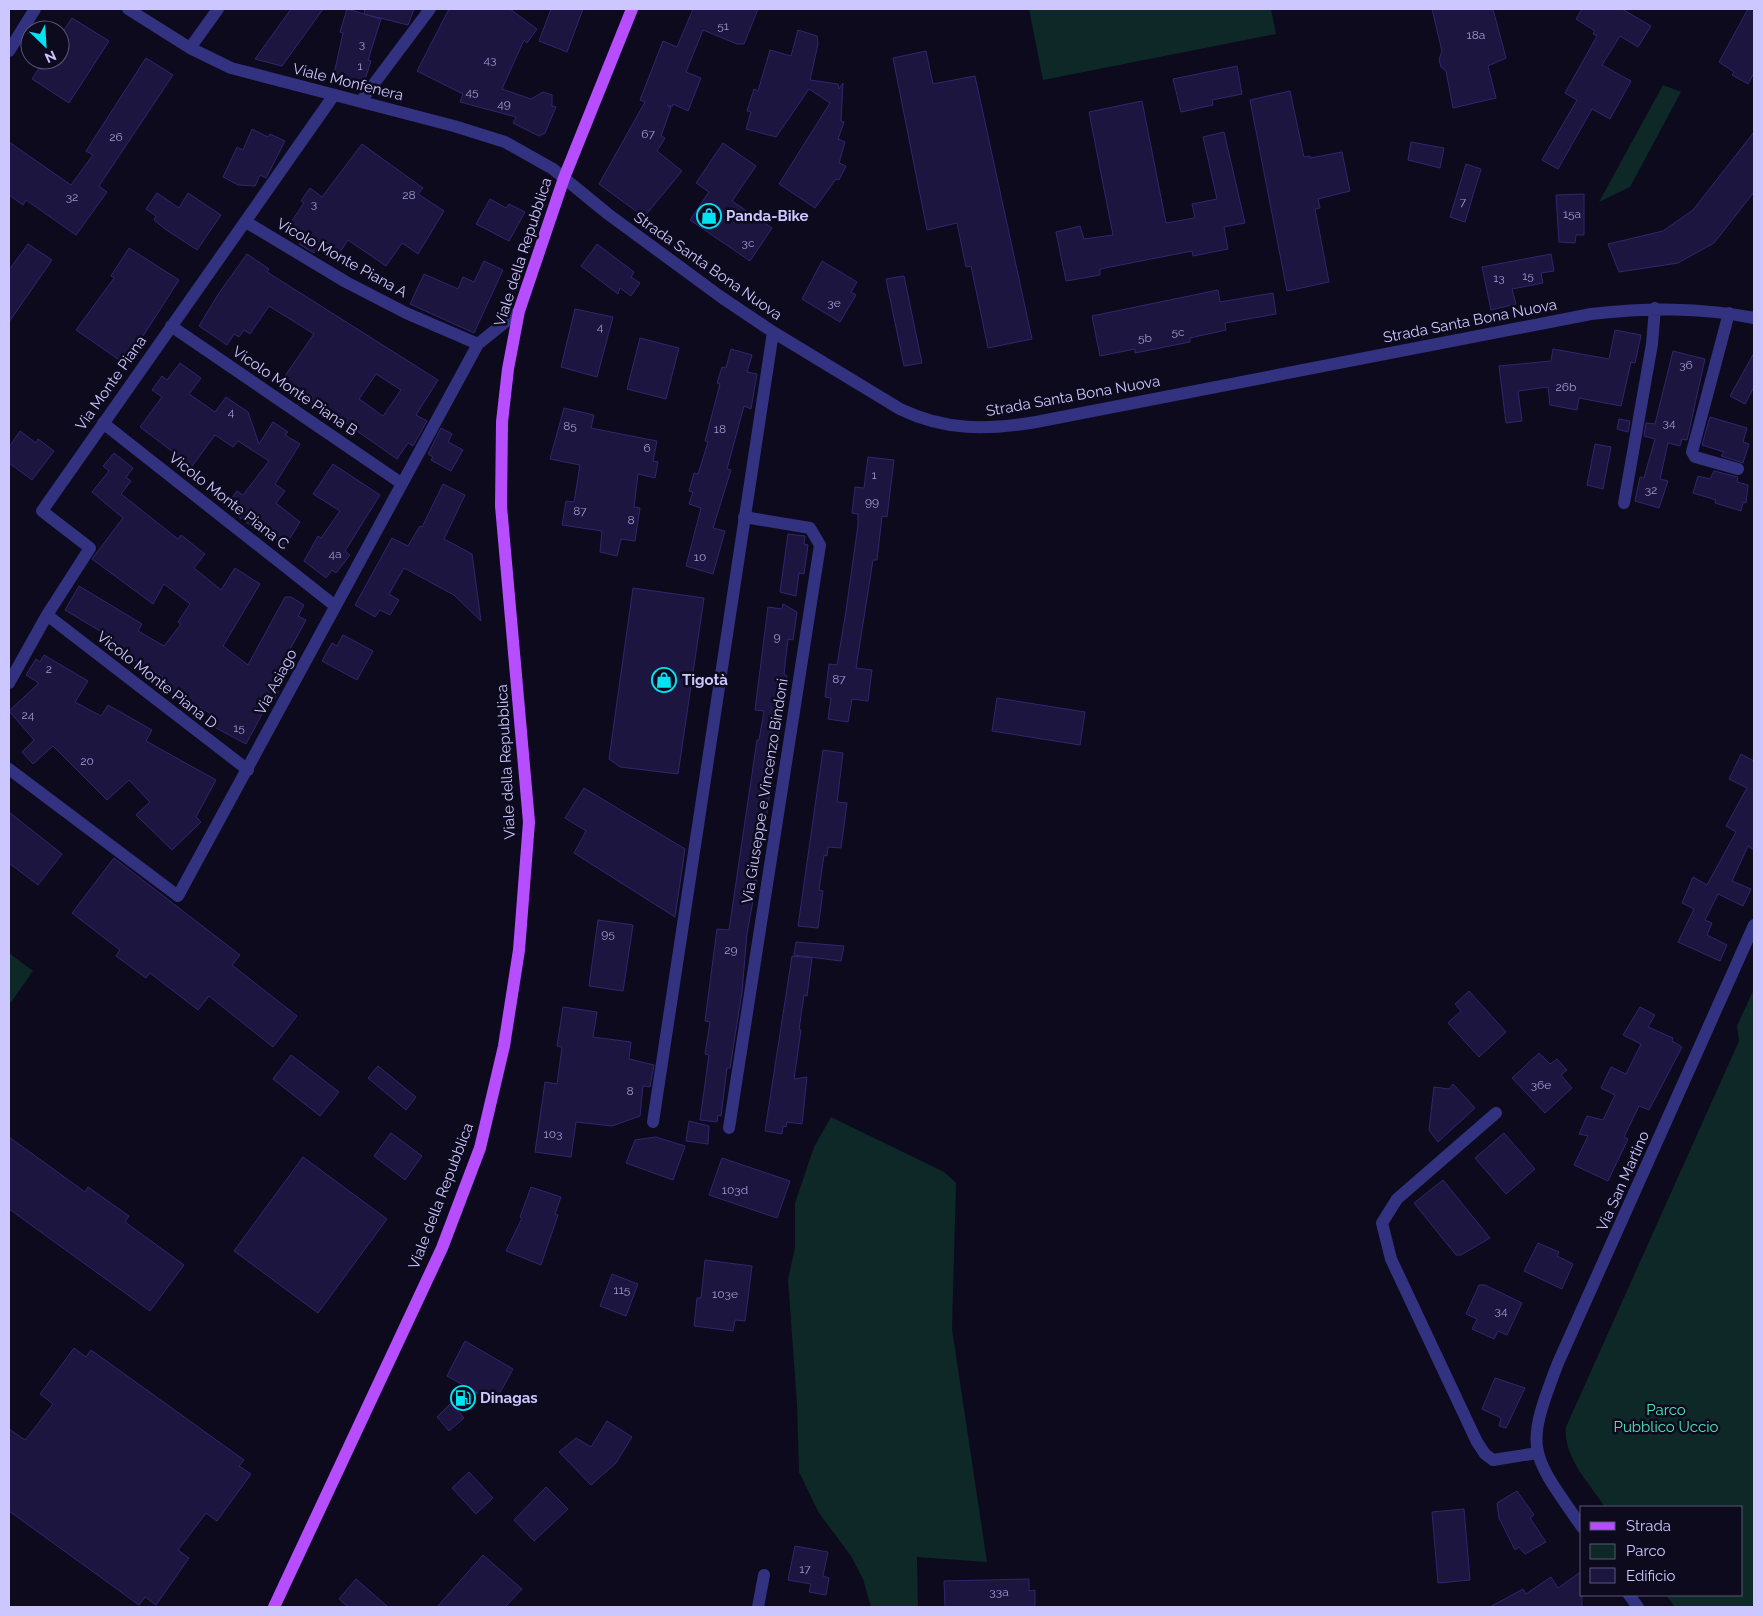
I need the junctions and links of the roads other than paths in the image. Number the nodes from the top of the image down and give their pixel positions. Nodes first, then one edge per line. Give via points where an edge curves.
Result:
1 (35, 9) edge
2 (128, 9) edge
3 (218, 9) edge
4 (430, 9) edge
5 (632, 9) edge
6 (190, 48) junction
7 (9, 51) edge
8 (334, 95) junction
9 (361, 101) junction
10 (564, 178) junction
11 (246, 222) junction
12 (1655, 308) junction
13 (519, 312) junction
14 (1729, 313) junction
15 (1754, 318) edge
16 (171, 326) junction
17 (773, 332) junction
18 (478, 344) junction
19 (103, 423) junction
20 (1738, 469) dead end
21 (401, 483) junction
22 (1624, 503) dead end
23 (744, 517) junction
24 (334, 605) junction
25 (47, 615) junction
26 (9, 683) edge
27 (9, 769) edge
28 (248, 770) junction
29 (1754, 925) edge
30 (1496, 1113) dead end
31 (653, 1122) dead end
32 (729, 1128) dead end
33 (1537, 1453) junction
34 (1580, 1524) edge
35 (764, 1575) dead end
36 (1630, 1596) edge
37 (274, 1607) edge
38 (758, 1607) edge
39 (1638, 1607) edge

1 - 7 street
2 - 6 street, Viale Monfenera
3 - 6 street
4 - 9 street
5 - 10 main road, Viale della Repubblica
6 - 8 street, Viale Monfenera via 230,68
8 - 9 street, Viale Monfenera
8 - 11 street, Via Monte Piana
9 - 10 street, Viale Monfenera via 505,142
10 - 13 main road, Viale della Repubblica
10 - 17 street, Strada Santa Bona Nuova via 720,297
11 - 16 street, Via Monte Piana
11 - 18 street, Vicolo Monte Piana A via 346,282 406,313
12 - 14 street, Strada Santa Bona Nuova
12 - 17 street, Strada Santa Bona Nuova via 1591,314 1036,422 987,428 949,426 918,418
12 - 22 street via 1652,344
13 - 18 street, Via Asiago
13 - 37 main road, Viale della Repubblica via 502,422 501,506 529,822 519,950 504,1046 480,1148 442,1248
14 - 15 street, Strada Santa Bona Nuova
14 - 20 street via 1692,452 1695,457
16 - 19 street, Via Monte Piana
16 - 21 street, Vicolo Monte Piana B
17 - 23 street
18 - 21 street, Via Asiago
19 - 24 street, Vicolo Monte Piana C
19 - 25 street, Via Monte Piana via 42,511 90,548
21 - 24 street, Via Asiago
23 - 31 street
23 - 32 street, Via Giuseppe e Vincenzo Bindoni via 810,528 820,545
24 - 28 street, Via Asiago
25 - 26 street, Via Monte Piana
25 - 28 street, Vicolo Monte Piana D
27 - 28 street, Via Asiago via 178,896
29 - 33 street, Via San Martino via 1558,1363 1537,1422
30 - 33 street via 1397,1198 1382,1223 1391,1259 1476,1442 1493,1460
33 - 34 street, Via San Martino via 1547,1476
35 - 38 street
36 - 39 street

